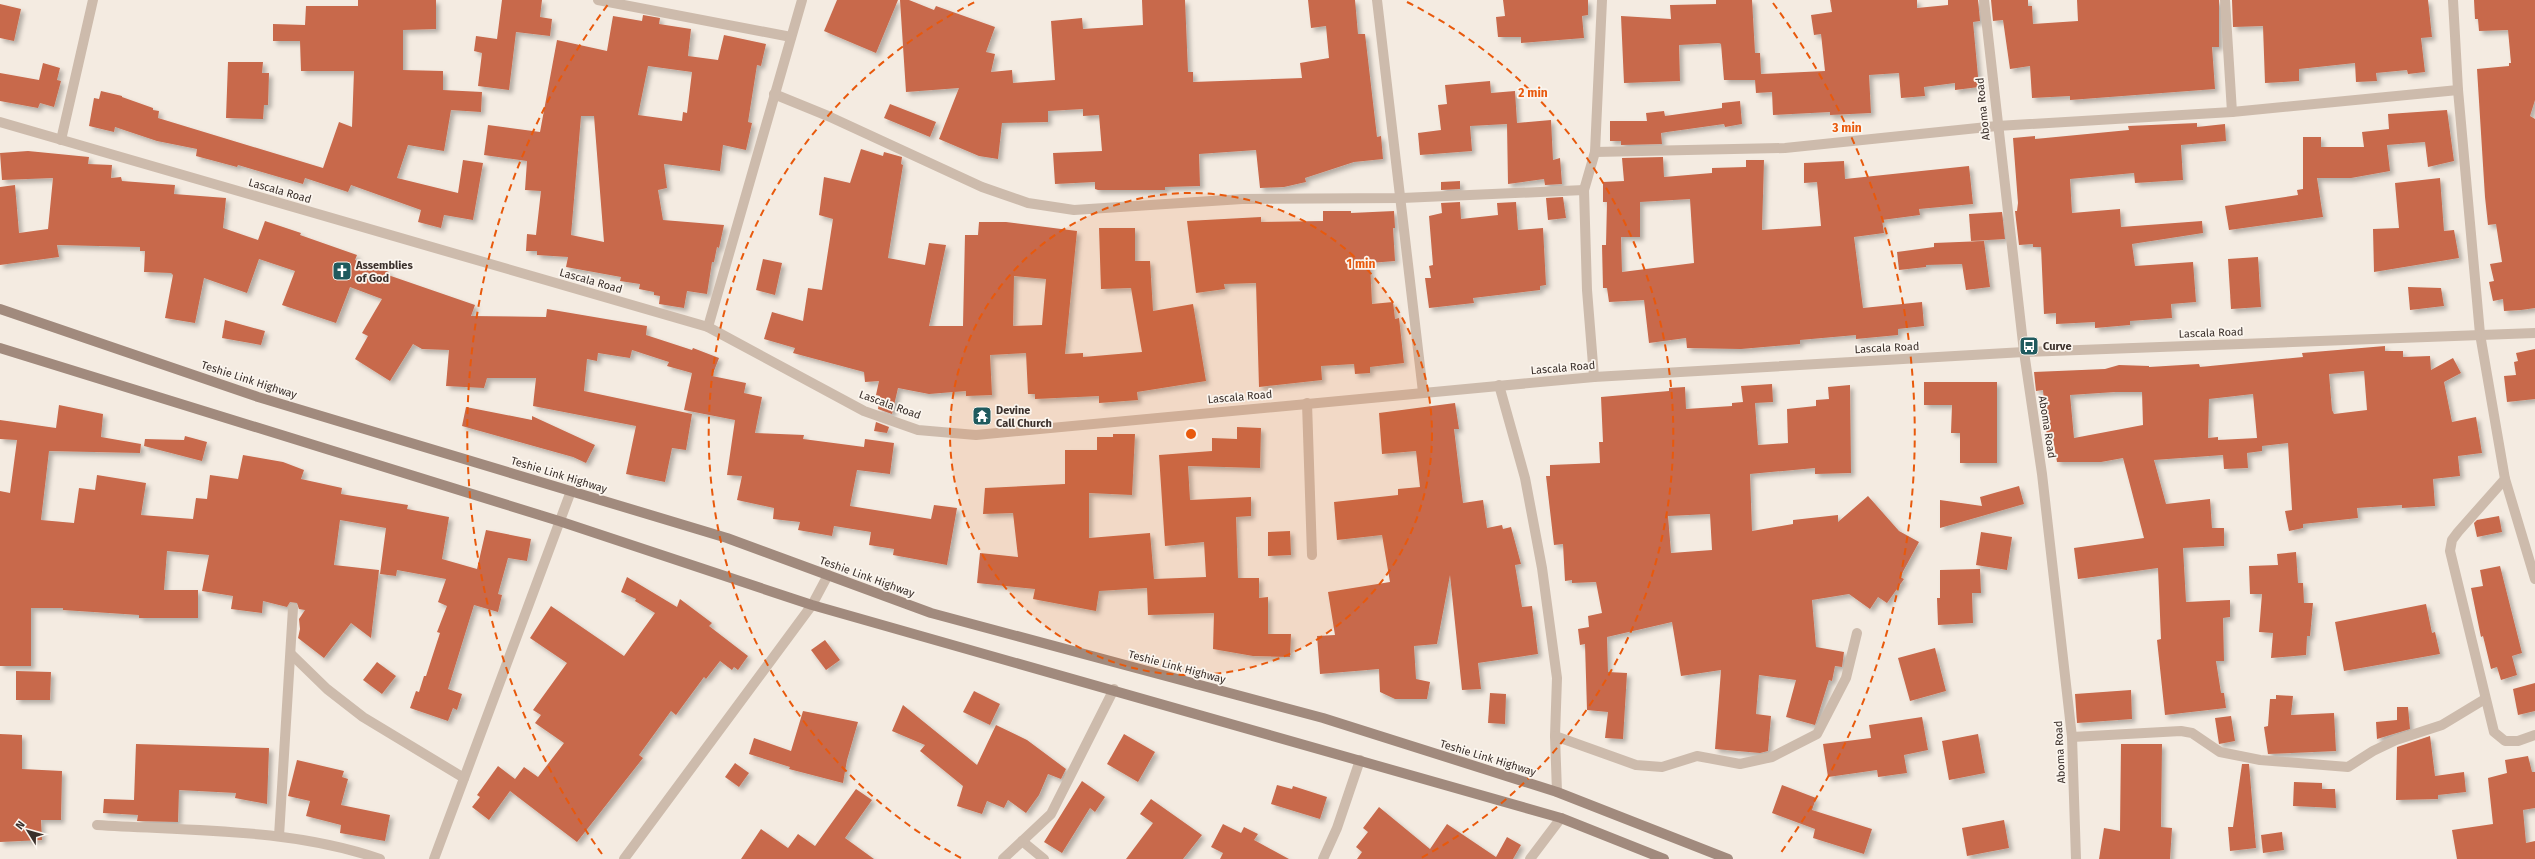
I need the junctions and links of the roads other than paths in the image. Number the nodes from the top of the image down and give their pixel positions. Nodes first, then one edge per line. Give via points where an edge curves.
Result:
1 (93, 0) edge
2 (598, 0) edge
3 (802, 0) edge
4 (1377, 0) edge
5 (1602, 0) edge
6 (1984, 0) edge
7 (2225, 0) edge
8 (2453, 0) edge
9 (791, 37) junction
10 (2458, 90) junction
11 (774, 94) junction
12 (2232, 112) junction
13 (0, 122) edge
14 (1997, 126) junction
15 (61, 140) junction
16 (1595, 152) junction
17 (1584, 190) junction
18 (1402, 198) junction
19 (0, 309) edge
20 (708, 328) junction
21 (2535, 333) edge
22 (2480, 334) junction
23 (0, 348) edge
24 (2024, 352) junction
25 (1594, 378) junction
26 (1499, 385) junction
27 (1424, 392) junction
28 (1307, 403) junction
29 (2505, 479) junction
30 (571, 491) junction
31 (560, 521) junction
32 (1312, 555) dead end
33 (828, 575) junction
34 (2535, 579) edge
35 (812, 605) junction
36 (293, 608) dead end
37 (1857, 633) dead end
38 (291, 654) junction
39 (1114, 689) junction
40 (2484, 699) junction
41 (2535, 735) edge
42 (1555, 736) junction
43 (2072, 737) junction
44 (1360, 760) junction
45 (464, 778) junction
46 (1557, 792) junction
47 (1561, 818) junction
48 (97, 825) dead end
49 (279, 836) junction
50 (1022, 841) junction
51 (380, 859) edge
52 (434, 859) edge
53 (624, 859) edge
54 (1002, 859) edge
55 (1044, 859) edge
56 (1323, 859) edge
57 (1530, 859) edge
58 (1664, 859) edge
59 (1728, 859) edge
60 (2076, 859) edge

1 - 15 street
2 - 9 street
3 - 9 street
4 - 18 street
5 - 16 street
6 - 14 street, Aboma Road
7 - 12 street
8 - 10 street
9 - 11 street
10 - 12 street
10 - 22 street
11 - 18 street via 982,187 1028,203 1074,210 1242,199
11 - 20 street
12 - 14 street
13 - 15 street, Lascala Road
14 - 16 street via 1785,148
14 - 24 street, Aboma Road
15 - 20 street, Lascala Road
16 - 17 street
17 - 18 street
17 - 25 street via 1587,290
18 - 27 street
19 - 30 main road, Teshie Link Highway via 258,396
20 - 28 street, Lascala Road via 864,411 918,430 976,435
21 - 22 street, Lascala Road
22 - 24 street, Lascala Road
22 - 29 street
23 - 31 main road
24 - 25 street, Lascala Road
24 - 43 street, Aboma Road via 2042,474
25 - 26 street, Lascala Road
26 - 27 street, Lascala Road
26 - 42 street via 1525,478 1542,568 1557,678
27 - 28 street, Lascala Road
28 - 32 street
29 - 34 street
29 - 40 street via 2452,540 2450,551
30 - 31 street
30 - 33 main road, Teshie Link Highway via 728,538
31 - 35 main road
31 - 45 street
33 - 35 street
33 - 46 main road, Teshie Link Highway via 931,613 1323,718
35 - 39 main road
35 - 53 street
36 - 38 street
37 - 42 street via 1846,678 1817,734 1772,757 1740,764 1697,756 1662,767 1636,764
38 - 45 street via 327,689 363,717
38 - 49 street
39 - 44 main road
39 - 50 street via 1051,814
40 - 41 street via 2494,732 2505,741 2518,741
40 - 43 street via 2442,725 2396,740 2348,767 2260,760 2220,752 2192,733 2181,730
42 - 46 street
43 - 60 street, Aboma Road
44 - 47 main road
44 - 56 street via 1337,828
45 - 52 street
46 - 59 main road, Teshie Link Highway
47 - 57 street
47 - 58 main road
48 - 49 street
49 - 51 street via 352,849
50 - 54 street
50 - 55 street

